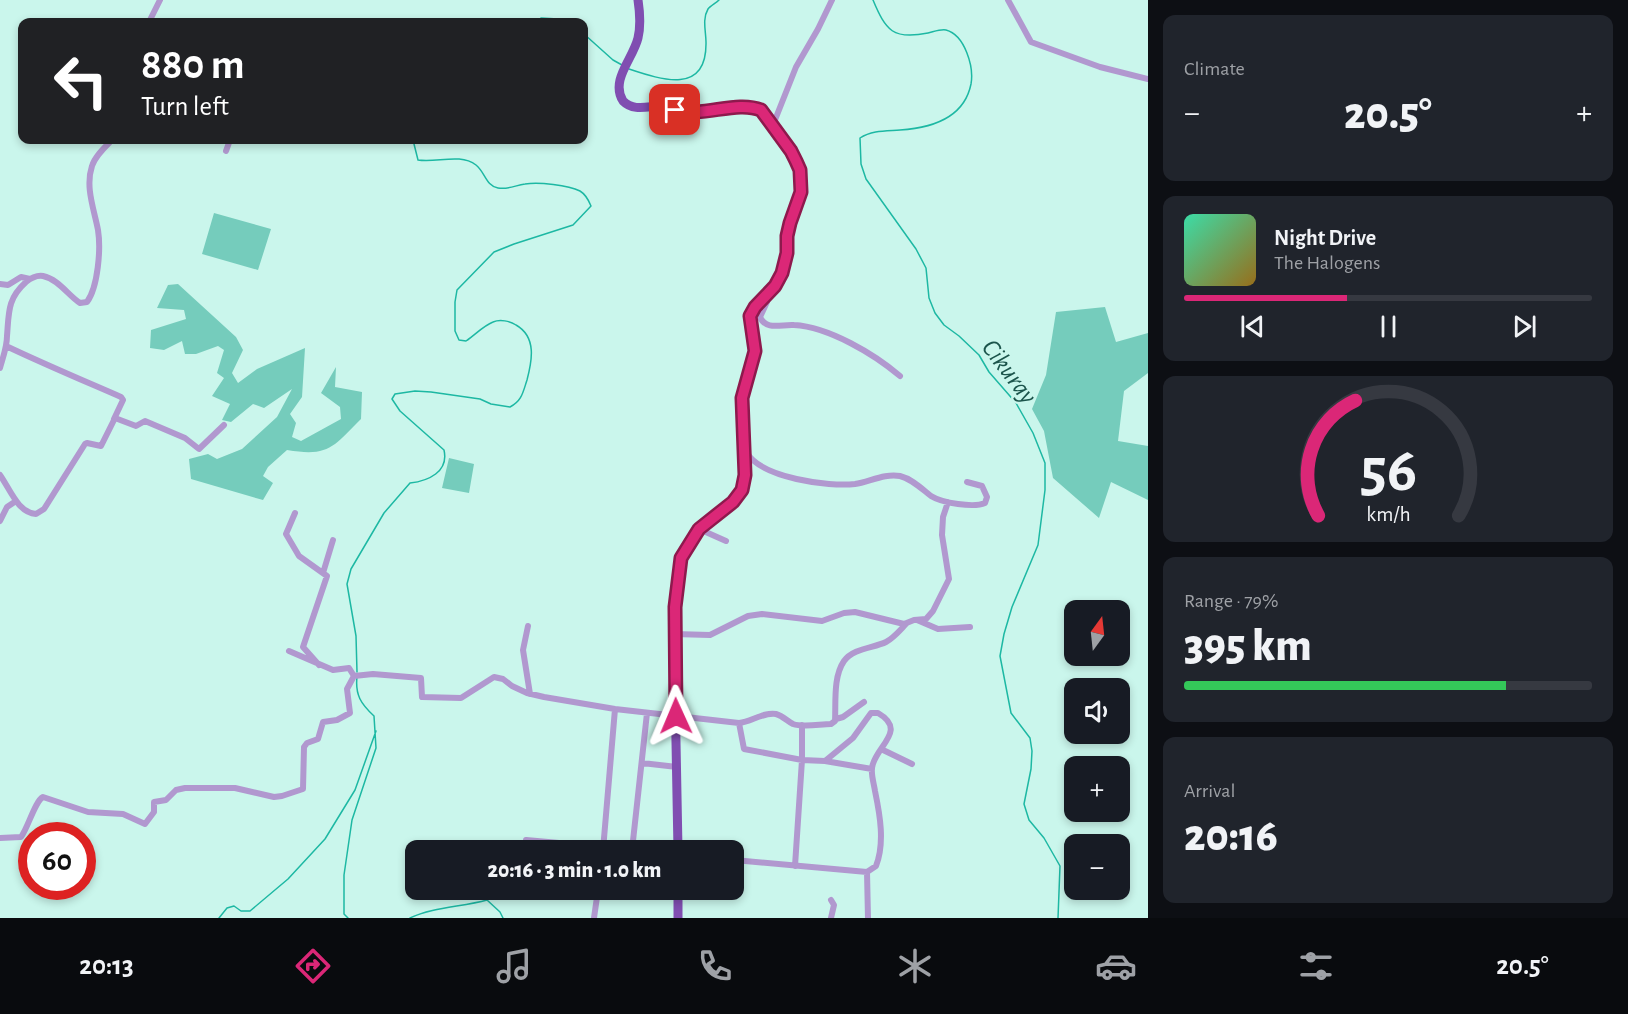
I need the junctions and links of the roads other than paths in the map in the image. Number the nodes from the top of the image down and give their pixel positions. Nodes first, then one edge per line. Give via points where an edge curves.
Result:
1 (160, 0) edge
2 (638, 0) edge
3 (832, 0) edge
4 (1008, 0) edge
5 (151, 18) edge
6 (1148, 80) edge
7 (773, 124) junction
8 (108, 144) edge
9 (229, 144) edge
10 (226, 151) dead end
11 (30, 279) junction
12 (0, 284) edge
13 (767, 297) junction
14 (6, 346) junction
15 (0, 368) edge
16 (900, 376) dead end
17 (114, 419) junction
18 (224, 424) dead end
19 (744, 447) junction
20 (0, 475) edge
21 (967, 482) dead end
22 (16, 501) junction
23 (948, 502) junction
24 (295, 513) dead end
25 (0, 521) edge
26 (699, 529) junction
27 (333, 540) dead end
28 (726, 541) dead end
29 (323, 573) junction
30 (916, 619) junction
31 (907, 623) junction
32 (528, 626) dead end
33 (970, 627) dead end
34 (674, 634) junction
35 (289, 651) dead end
36 (319, 665) junction
37 (355, 675) junction
38 (530, 694) junction
39 (864, 702) dead end
40 (615, 709) junction
41 (647, 713) junction
42 (676, 716) junction
43 (836, 719) junction
44 (739, 723) junction
45 (802, 725) junction
46 (881, 749) junction
47 (802, 760) junction
48 (825, 761) junction
49 (642, 763) junction
50 (912, 764) dead end
51 (677, 767) junction
52 (872, 769) junction
53 (0, 837) edge
54 (604, 840) edge
55 (635, 840) edge
56 (678, 840) edge
57 (744, 861) edge
58 (795, 866) junction
59 (867, 872) junction
60 (597, 900) edge
61 (678, 900) edge
62 (831, 900) dead end
63 (594, 918) edge
64 (678, 918) edge
65 (831, 918) edge
66 (868, 918) edge

1 - 5 street
2 - 7 main road via 640,23 619,87 621,97 630,106 664,106 696,112 752,108 764,112
3 - 7 street via 796,67
4 - 6 street via 1031,42
7 - 13 main road via 800,170 801,192 790,223 782,273
8 - 11 street via 92,167 90,191 99,234 94,294 80,303 49,278 41,275
9 - 10 street
11 - 12 street via 21,277 8,285
11 - 14 street via 11,301
13 - 16 street via 760,317 767,325 794,325 824,332 863,350
13 - 19 main road via 750,316 755,351 742,398
14 - 15 street
14 - 17 street via 123,398
17 - 18 street via 136,426 145,421 185,438 199,449
17 - 22 street via 101,446 85,444 41,512 27,513
19 - 23 street via 751,460 805,482 851,484 901,476
19 - 26 main road via 741,493
20 - 22 street
21 - 23 street via 982,486 987,497 985,503
22 - 25 street via 7,507
23 - 30 street via 942,535 949,579 930,615
24 - 29 street via 286,534 299,556
26 - 28 street
26 - 34 main road via 681,558
27 - 29 street
29 - 36 street via 327,578 303,647
30 - 31 street
30 - 33 street via 938,629
31 - 34 street via 855,612 822,621 762,614 748,616 710,635
31 - 43 street via 887,641 845,659 836,690
32 - 38 street via 523,650
34 - 42 main road
35 - 36 street
36 - 37 street via 333,670 350,668
37 - 38 street via 421,678 422,697 461,698 494,677
37 - 53 street via 347,689 350,713 323,722 318,739 304,747 303,789 274,797 235,788 178,789 166,800 154,802 154,812 143,824 123,814 88,812 43,797 37,801 21,837
38 - 40 street
39 - 43 street
40 - 41 street
40 - 54 street
41 - 42 street
41 - 49 street
42 - 44 street
42 - 51 main road
43 - 45 street via 831,724
44 - 45 street via 778,714 792,724
44 - 47 street via 744,749
45 - 47 street
46 - 48 street via 891,729 882,715 873,712 853,738
46 - 50 street
46 - 52 street
47 - 48 street
47 - 58 street
48 - 52 street
49 - 51 street
49 - 55 street
51 - 56 main road
52 - 59 street via 880,821 879,855 876,866
57 - 58 street
58 - 59 street
59 - 66 street
60 - 63 street
61 - 64 main road
62 - 65 street

